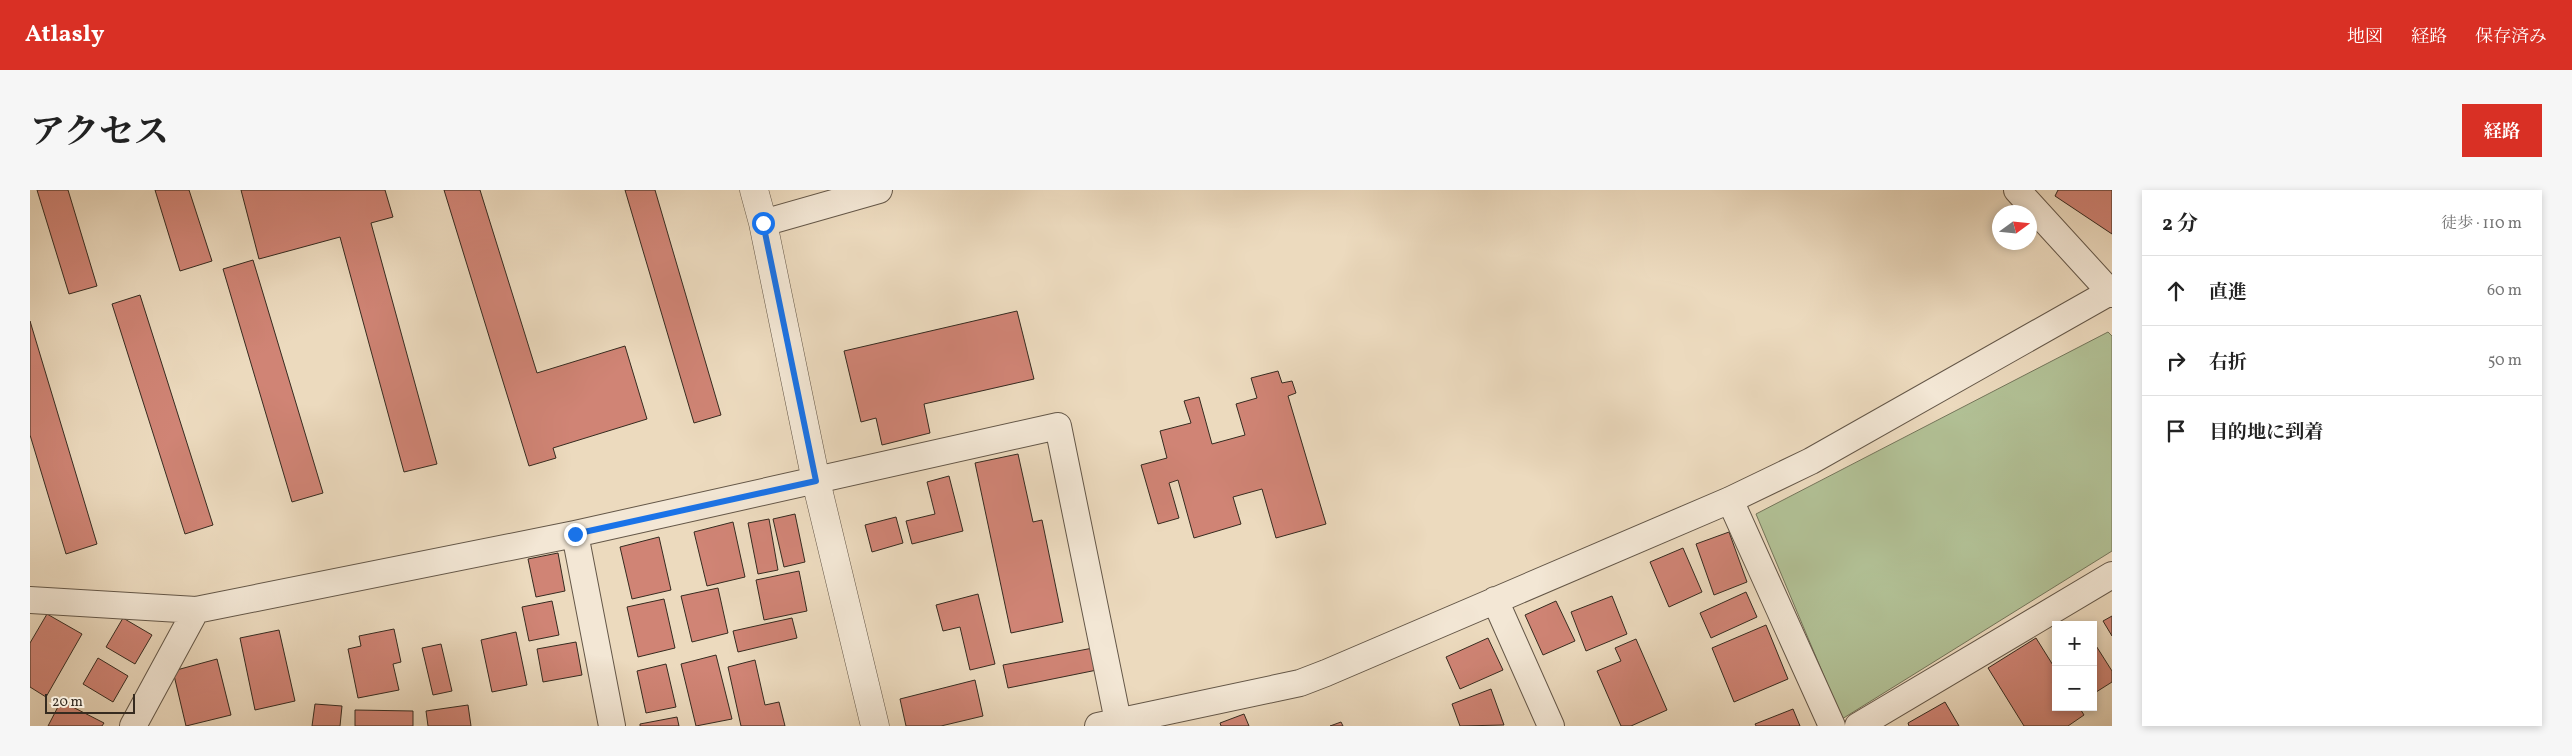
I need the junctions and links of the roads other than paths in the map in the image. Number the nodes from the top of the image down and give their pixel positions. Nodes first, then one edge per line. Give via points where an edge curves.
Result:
1 (754, 190) edge
2 (879, 190) edge
3 (2024, 193) edge
4 (763, 223) junction
5 (2111, 292) edge
6 (816, 481) junction
7 (1730, 500) junction
8 (575, 534) junction
9 (2112, 575) edge
10 (30, 600) edge
11 (1495, 600) junction
12 (196, 610) junction
13 (1112, 725) edge
14 (133, 726) edge
15 (612, 726) edge
16 (875, 726) edge
17 (1551, 726) edge
18 (1832, 726) edge
19 (1858, 726) edge

1 - 4 street
2 - 4 street
3 - 5 street
4 - 6 street
5 - 7 street via 1811,461
6 - 8 street
6 - 13 street via 1058,426
6 - 16 street
7 - 11 street
7 - 18 street
8 - 12 street
8 - 15 street
9 - 19 street
10 - 12 street
11 - 13 street via 1300,683
11 - 17 street
12 - 14 street

